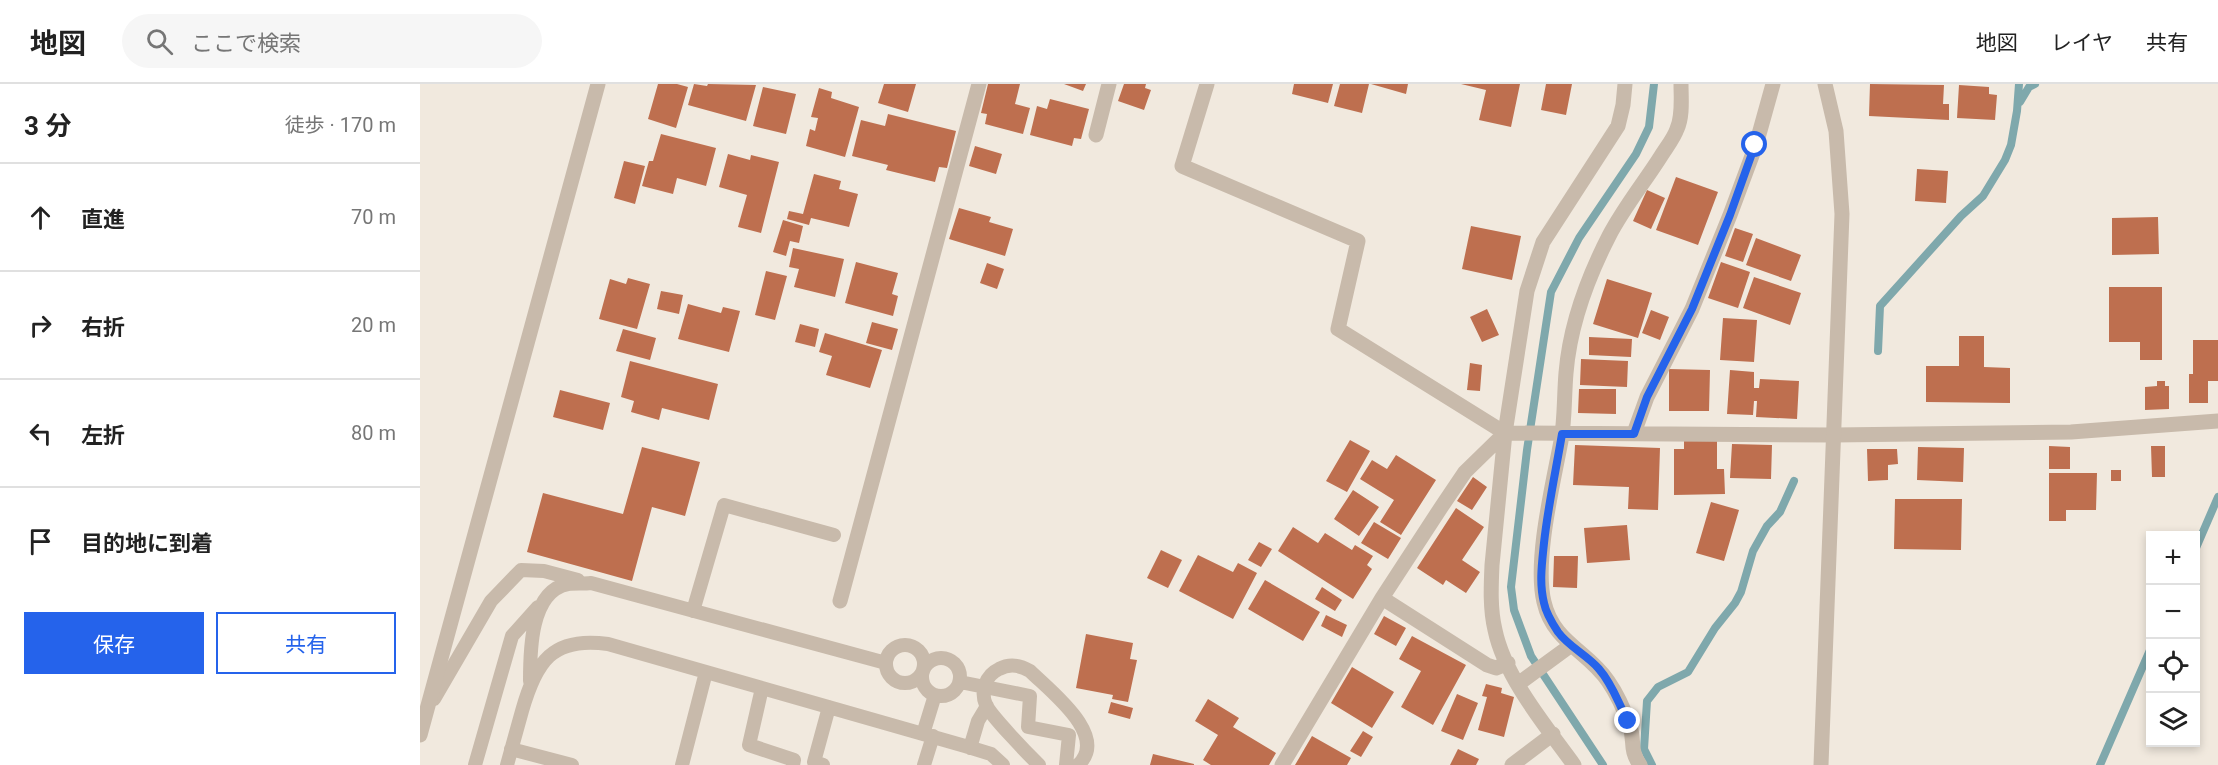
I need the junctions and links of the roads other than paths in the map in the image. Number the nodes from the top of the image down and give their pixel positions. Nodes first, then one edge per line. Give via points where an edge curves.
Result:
1 (598, 84) edge
2 (979, 84) edge
3 (1109, 84) edge
4 (1207, 84) edge
5 (1625, 84) edge
6 (1681, 84) edge
7 (1773, 84) edge
8 (1825, 84) edge
9 (1096, 135) dead end
10 (2218, 421) edge
11 (1508, 432) junction
12 (1555, 434) junction
13 (1634, 434) junction
14 (1834, 435) junction
15 (834, 535) dead end
16 (591, 583) junction
17 (549, 594) junction
18 (1382, 598) junction
19 (840, 601) dead end
20 (693, 611) junction
21 (1564, 650) junction
22 (886, 663) junction
23 (1508, 663) junction
24 (923, 670) junction
25 (706, 672) junction
26 (1521, 681) junction
27 (960, 682) junction
28 (530, 685) junction
29 (762, 688) junction
30 (984, 688) junction
31 (935, 695) junction
32 (987, 706) junction
33 (829, 707) junction
34 (426, 714) junction
35 (1552, 734) junction
36 (420, 735) edge
37 (928, 735) junction
38 (511, 748) junction
39 (970, 748) junction
40 (476, 765) edge
41 (507, 765) edge
42 (572, 765) edge
43 (682, 765) edge
44 (793, 765) edge
45 (823, 765) edge
46 (924, 765) edge
47 (1003, 765) edge
48 (1040, 765) edge
49 (1066, 765) edge
50 (1078, 765) edge
51 (1282, 765) edge
52 (1512, 765) edge
53 (1574, 765) edge
54 (1640, 765) edge
55 (1821, 765) edge

1 - 34 street
2 - 19 street
3 - 9 street
4 - 11 street via 1182,166 1358,241 1338,329
5 - 11 street via 1621,117 1613,135 1543,242 1533,269 1522,308
6 - 12 street via 1677,129 1624,209 1586,287
7 - 13 street via 1730,215
8 - 14 street via 1836,131 1842,214
10 - 14 street via 2071,432
11 - 12 street
11 - 18 street via 1465,472
11 - 23 street via 1491,585 1494,628
12 - 13 street
12 - 21 street via 1541,584 1544,603
13 - 14 street
14 - 55 street
15 - 20 lane via 724,505
16 - 17 lane via 566,584
16 - 20 lane
16 - 34 lane via 544,571 521,570 491,601
17 - 28 lane via 537,618 530,646
17 - 40 lane via 512,636
18 - 23 street via 1487,665 1496,668
18 - 51 street
20 - 22 lane
21 - 26 street
21 - 54 street via 1598,667 1615,692 1630,726 1633,753
22 - 24 lane via 892,678 903,683 915,680
22 - 24 lane via 893,650 910,646 923,658
23 - 26 street
24 - 27 lane via 932,660 944,658 959,669
24 - 31 lane via 923,682
25 - 28 lane via 591,642 552,652
25 - 29 lane
25 - 43 lane
26 - 35 street
27 - 30 lane
27 - 31 lane via 953,692
28 - 38 lane
29 - 33 lane
29 - 44 lane via 749,745 794,760
30 - 32 lane
30 - 49 lane via 1030,696 1028,728 1068,735
30 - 50 lane via 988,678 1003,667 1021,666 1030,671 1083,728 1088,746
31 - 37 lane
32 - 39 lane
32 - 48 lane
33 - 37 lane
33 - 45 lane via 814,762
34 - 36 street
35 - 52 street
35 - 53 street
37 - 39 lane
37 - 46 lane
38 - 41 lane
38 - 42 lane
39 - 47 lane via 991,754

